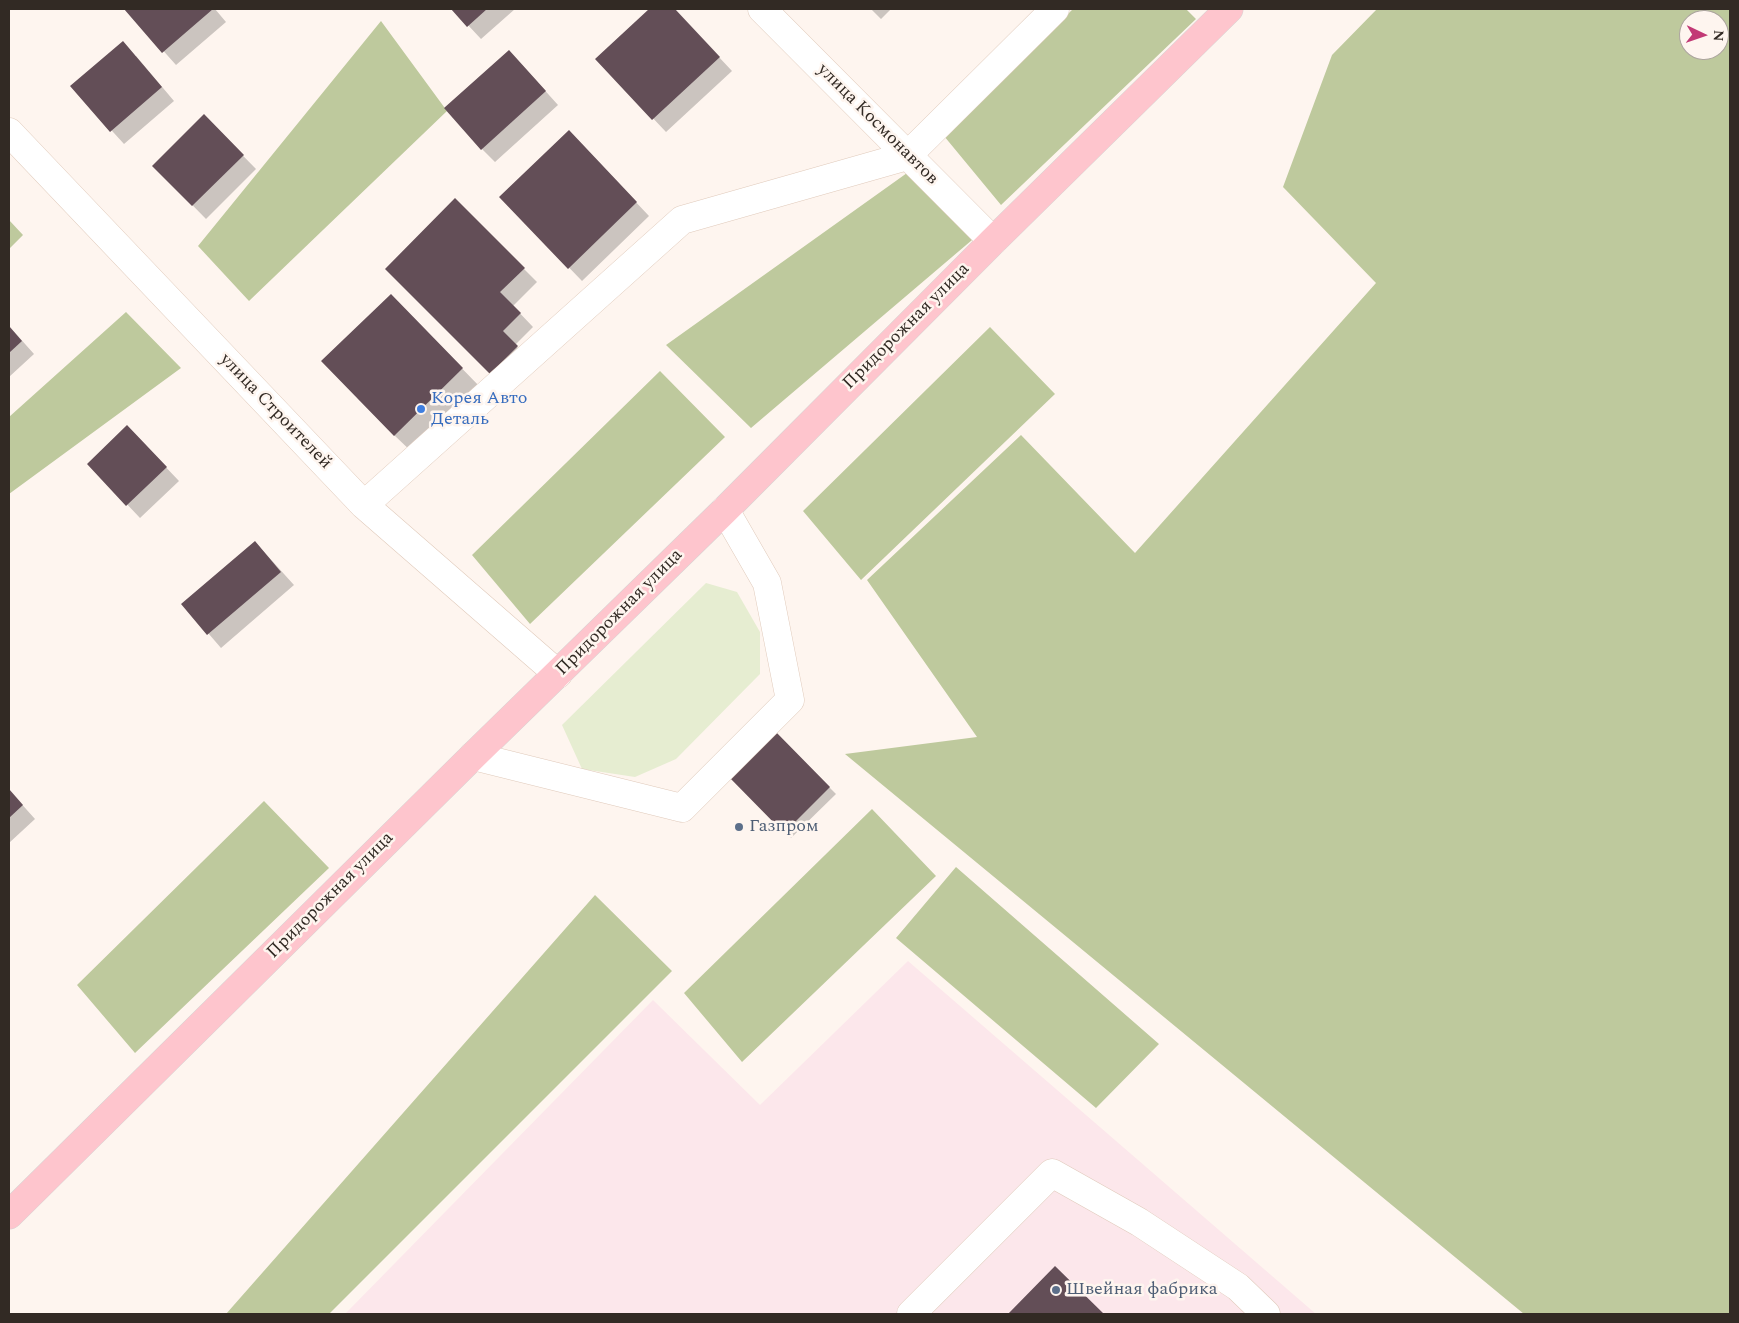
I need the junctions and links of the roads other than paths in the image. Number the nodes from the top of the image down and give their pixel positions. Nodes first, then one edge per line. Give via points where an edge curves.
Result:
1 (762, 9) edge
2 (1056, 9) edge
3 (1229, 9) edge
4 (9, 132) edge
5 (908, 156) junction
6 (992, 241) junction
7 (364, 505) junction
8 (725, 510) junction
9 (558, 674) junction
10 (473, 756) junction
11 (9, 1215) edge
12 (911, 1314) edge
13 (1266, 1314) edge

1 - 5 street, улица Космонавтов
2 - 5 street
3 - 6 main road, Придорожная улица
4 - 7 street, улица Строителей
5 - 6 street, улица Космонавтов
5 - 7 street via 682,220
6 - 8 main road, Придорожная улица
7 - 9 street, улица Строителей
8 - 9 main road, Придорожная улица
8 - 10 street via 768,583 790,700 682,808
9 - 10 main road, Придорожная улица
10 - 11 main road, Придорожная улица
12 - 13 street via 1052,1174 1138,1222 1230,1281

